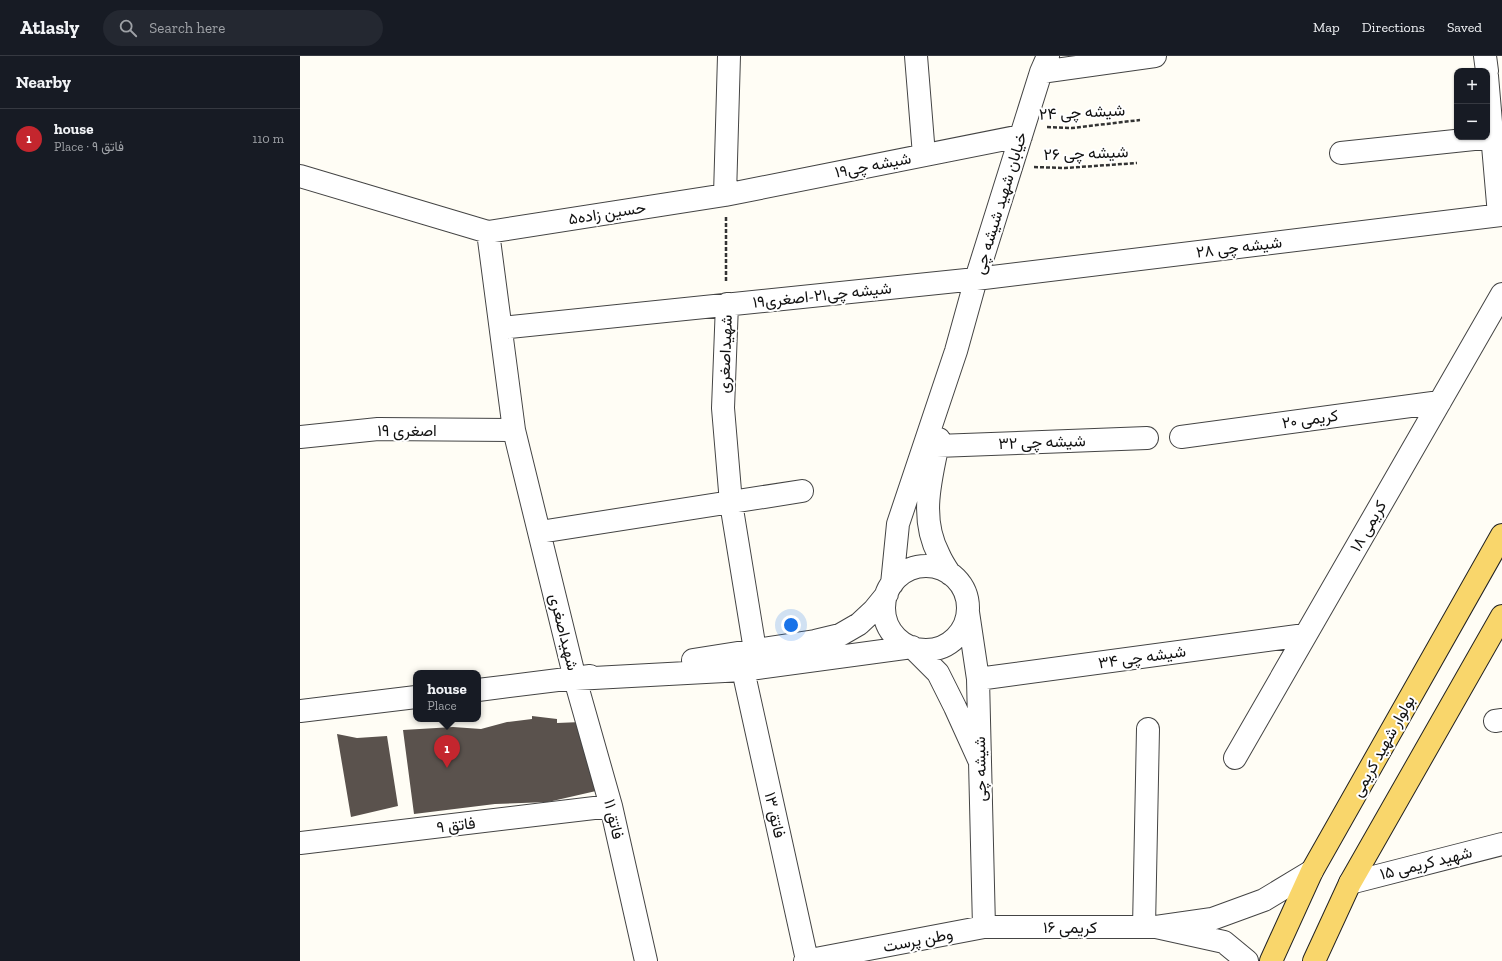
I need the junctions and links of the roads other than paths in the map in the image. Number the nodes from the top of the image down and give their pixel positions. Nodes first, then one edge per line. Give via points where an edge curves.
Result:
1 (729, 56) edge
2 (916, 56) edge
3 (1155, 56) edge
4 (1485, 56) edge
5 (1044, 64) edge
6 (1487, 68) edge
7 (1490, 104) edge
8 (1023, 131) junction
9 (1493, 137) junction
10 (1341, 153) dead end
11 (924, 155) junction
12 (300, 176) edge
13 (725, 195) junction
14 (1501, 215) edge
15 (488, 232) junction
16 (976, 279) junction
17 (1502, 294) edge
18 (727, 304) junction
19 (501, 328) junction
20 (956, 351) junction
21 (1440, 402) junction
22 (514, 430) junction
23 (300, 437) edge
24 (1181, 437) dead end
25 (1147, 438) dead end
26 (937, 446) junction
27 (802, 492) dead end
28 (731, 502) junction
29 (540, 532) junction
30 (1502, 535) edge
31 (950, 574) junction
32 (889, 589) junction
33 (968, 612) junction
34 (1502, 616) edge
35 (1305, 636) junction
36 (912, 647) junction
37 (755, 650) junction
38 (743, 670) junction
39 (575, 679) junction
40 (978, 680) junction
41 (481, 690) edge
42 (413, 697) edge
43 (300, 711) edge
44 (1148, 729) dead end
45 (1234, 758) dead end
46 (980, 762) junction
47 (611, 806) junction
48 (300, 843) edge
49 (1502, 844) edge
50 (1312, 871) junction
51 (1350, 883) junction
52 (984, 927) junction
53 (1150, 927) junction
54 (646, 961) edge
55 (806, 961) edge
56 (1246, 961) edge
57 (1271, 961) edge
58 (1314, 961) edge

1 - 13 street
2 - 11 street
3 - 5 street
4 - 6 street
5 - 8 street, خیابان شهید شیشه چی
7 - 9 street
8 - 11 street, شیشه چی۱۹
8 - 16 street, خیابان شهید شیشه چی
9 - 10 street
9 - 14 street
11 - 13 street, شیشه چی۱۹
12 - 15 street
13 - 15 street, حسین زاده۵
14 - 16 street, شیشه چی ۲۸
15 - 19 street, شهیداصغری
16 - 18 street, شیشه چی۲۱-اصغری۱۹
16 - 20 street, خیابان شهید شیشه چی
17 - 21 street, کریمی ۱۸
18 - 19 street, شیشه چی۲۱-اصغری۱۹
18 - 28 street, شهیداصغری via 724,408
19 - 22 street, شهیداصغری
20 - 26 street, خیابان شهید شیشه چی
20 - 32 street, خیابان شهید شیشه چی via 898,524
21 - 24 street, کریمی ۲۰
21 - 35 street, کریمی ۱۸
22 - 23 street, اصغری ۱۹ via 378,429
22 - 29 street, شهیداصغری
25 - 26 street, شیشه چی ۳۲
26 - 31 street, خیابان شهید شیشه چی via 928,492 927,514 931,535
27 - 28 street
28 - 29 street
28 - 37 street, شهیداصغری
29 - 39 street, شهیداصغری
30 - 50 main road, بولوار شهید کریمی
31 - 32 street via 935,567 919,566 899,576
31 - 33 street via 964,590
32 - 36 street via 884,604 888,626 894,635
32 - 37 street via 874,610 859,624 840,635
33 - 36 street via 960,632 944,646 922,650
33 - 40 street, شیشه چی
34 - 51 main road
35 - 40 street, شیشه چی ۳۴
35 - 45 street, کریمی ۱۸
36 - 38 street
36 - 46 street via 938,673
37 - 39 street
38 - 39 street
38 - 55 street, فاتق ۱۳
39 - 41 street
39 - 47 street, فاتق ۱۱
40 - 46 street, شیشه چی
42 - 43 street
44 - 53 street
46 - 52 street, شیشه چی
47 - 48 street, فاتق ۹
47 - 54 street, فاتق ۱۱
49 - 51 street, شهید کریمی ۱۵
50 - 53 street, کریمی ۱۶ via 1264,900 1212,919
50 - 57 main road, بولوار شهید کریمی
51 - 58 main road
52 - 53 street, کریمی ۱۶
52 - 55 street, وطن پرست
53 - 56 street, کریمی ۱۶ via 1224,942

